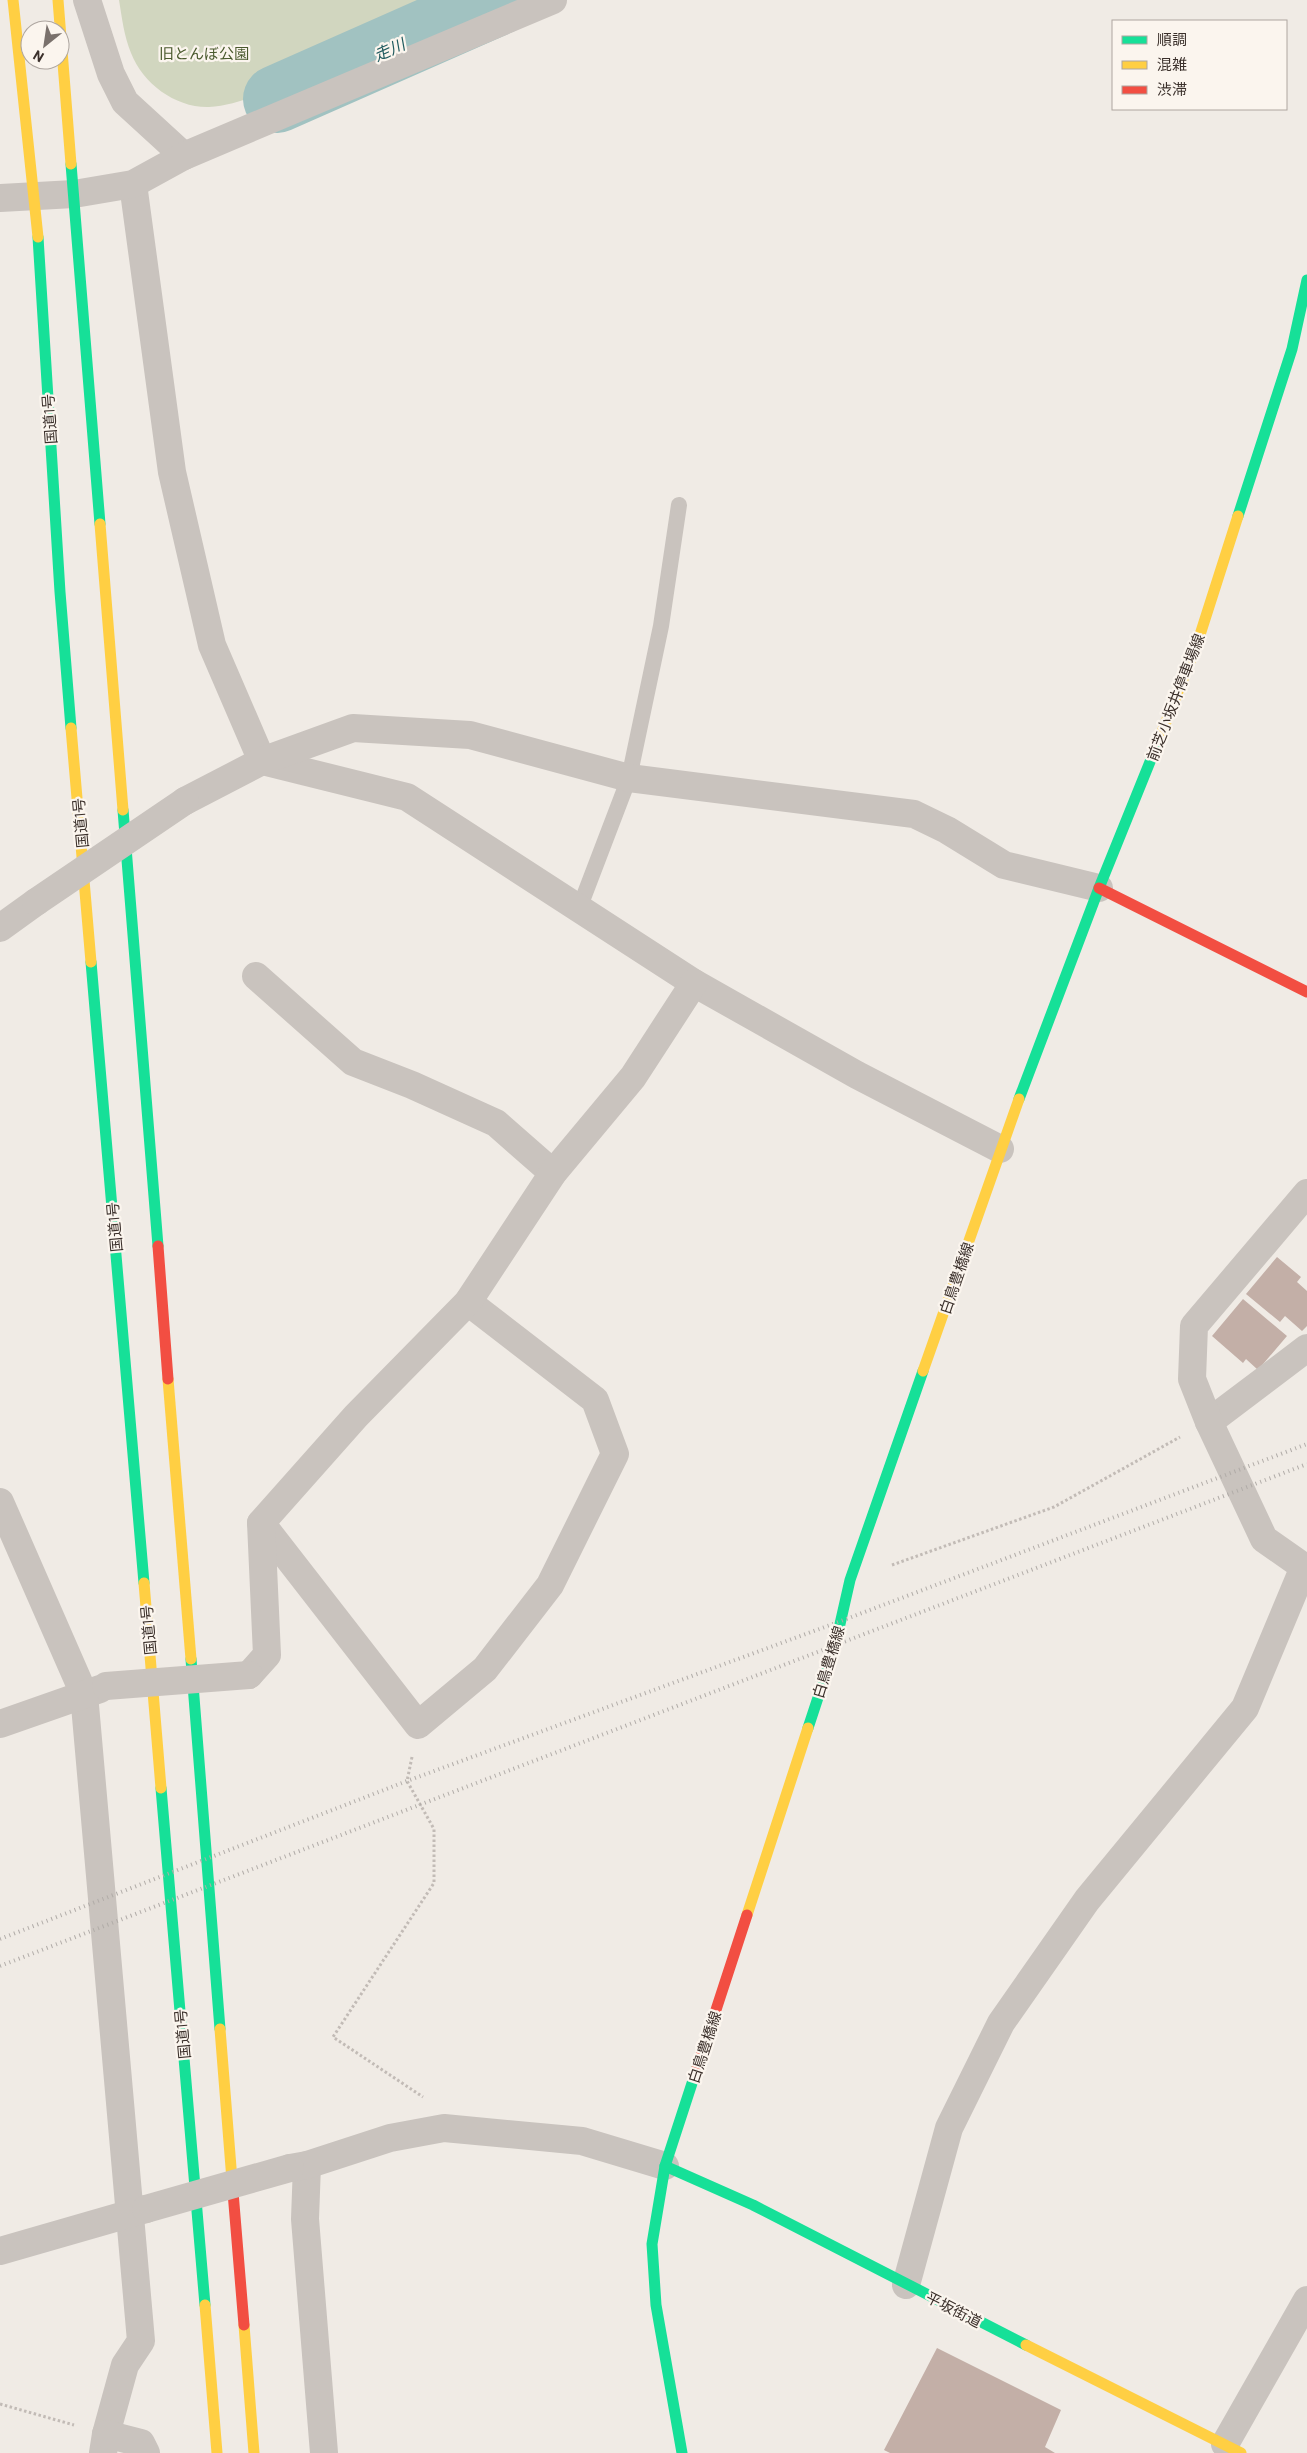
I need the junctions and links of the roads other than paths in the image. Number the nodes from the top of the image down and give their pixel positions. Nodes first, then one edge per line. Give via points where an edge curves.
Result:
1 (13, 0) edge
2 (58, 0) edge
3 (87, 0) edge
4 (553, 0) edge
5 (184, 156) junction
6 (133, 184) junction
7 (74, 194) junction
8 (35, 197) junction
9 (0, 198) edge
10 (1307, 280) edge
11 (680, 505) dead end
12 (262, 761) junction
13 (629, 778) junction
14 (1100, 888) junction
15 (579, 909) junction
16 (0, 928) edge
17 (256, 976) dead end
18 (694, 983) junction
19 (1307, 992) edge
20 (1000, 1149) junction
21 (553, 1173) junction
22 (1307, 1193) edge
23 (468, 1302) junction
24 (1307, 1348) edge
25 (1209, 1422) junction
26 (0, 1502) edge
27 (261, 1523) junction
28 (1306, 1567) edge
29 (95, 1690) junction
30 (0, 1724) edge
31 (299, 2166) junction
32 (665, 2166) junction
33 (138, 2211) junction
34 (0, 2250) edge
35 (906, 2285) junction
36 (1307, 2300) edge
37 (104, 2443) edge
38 (1233, 2449) edge
39 (146, 2453) edge
40 (218, 2453) edge
41 (254, 2453) edge
42 (324, 2453) edge
43 (682, 2453) edge

1 - 8 main road, 国道1号
2 - 7 main road
3 - 5 street via 111,74 125,102
4 - 5 street
5 - 6 street
6 - 7 street
6 - 12 street via 172,472 212,645
7 - 8 street
7 - 41 main road
8 - 9 street
8 - 40 main road, 国道1号 via 60,592
10 - 14 main road, 前芝小坂井停車場線 via 1292,349 1198,641
11 - 13 lane via 661,626
12 - 13 street via 353,728 470,735
12 - 15 street via 407,797
12 - 16 street, bridge via 186,801
13 - 14 street via 914,814 1004,865
13 - 15 lane
14 - 19 main road
14 - 20 main road, 白鳥豊橋線
15 - 18 street
17 - 21 street via 353,1062 496,1123
18 - 20 street via 857,1075
18 - 21 street via 634,1078
20 - 32 main road, 白鳥豊橋線 via 850,1580 835,1646
21 - 23 street
22 - 25 street via 1194,1326 1192,1379
23 - 27 street via 356,1416
23 - 27 street via 595,1400 615,1454 550,1585 484,1669 418,1725
24 - 25 street
25 - 28 street via 1264,1539
26 - 29 street
27 - 29 street, bridge via 267,1655 249,1675
28 - 35 street via 1245,1708 1087,1900 1001,2023 948,2128
29 - 30 street
29 - 33 street
31 - 32 street via 390,2138 444,2128 582,2141
31 - 33 street, bridge
31 - 42 street
32 - 35 main road, 平坂街道 via 753,2205
32 - 43 main road, 白鳥豊橋線 via 652,2244 656,2304
33 - 34 street
33 - 37 street via 141,2341 126,2365
35 - 38 main road, 平坂街道
36 - 38 street
37 - 39 street via 141,2442

